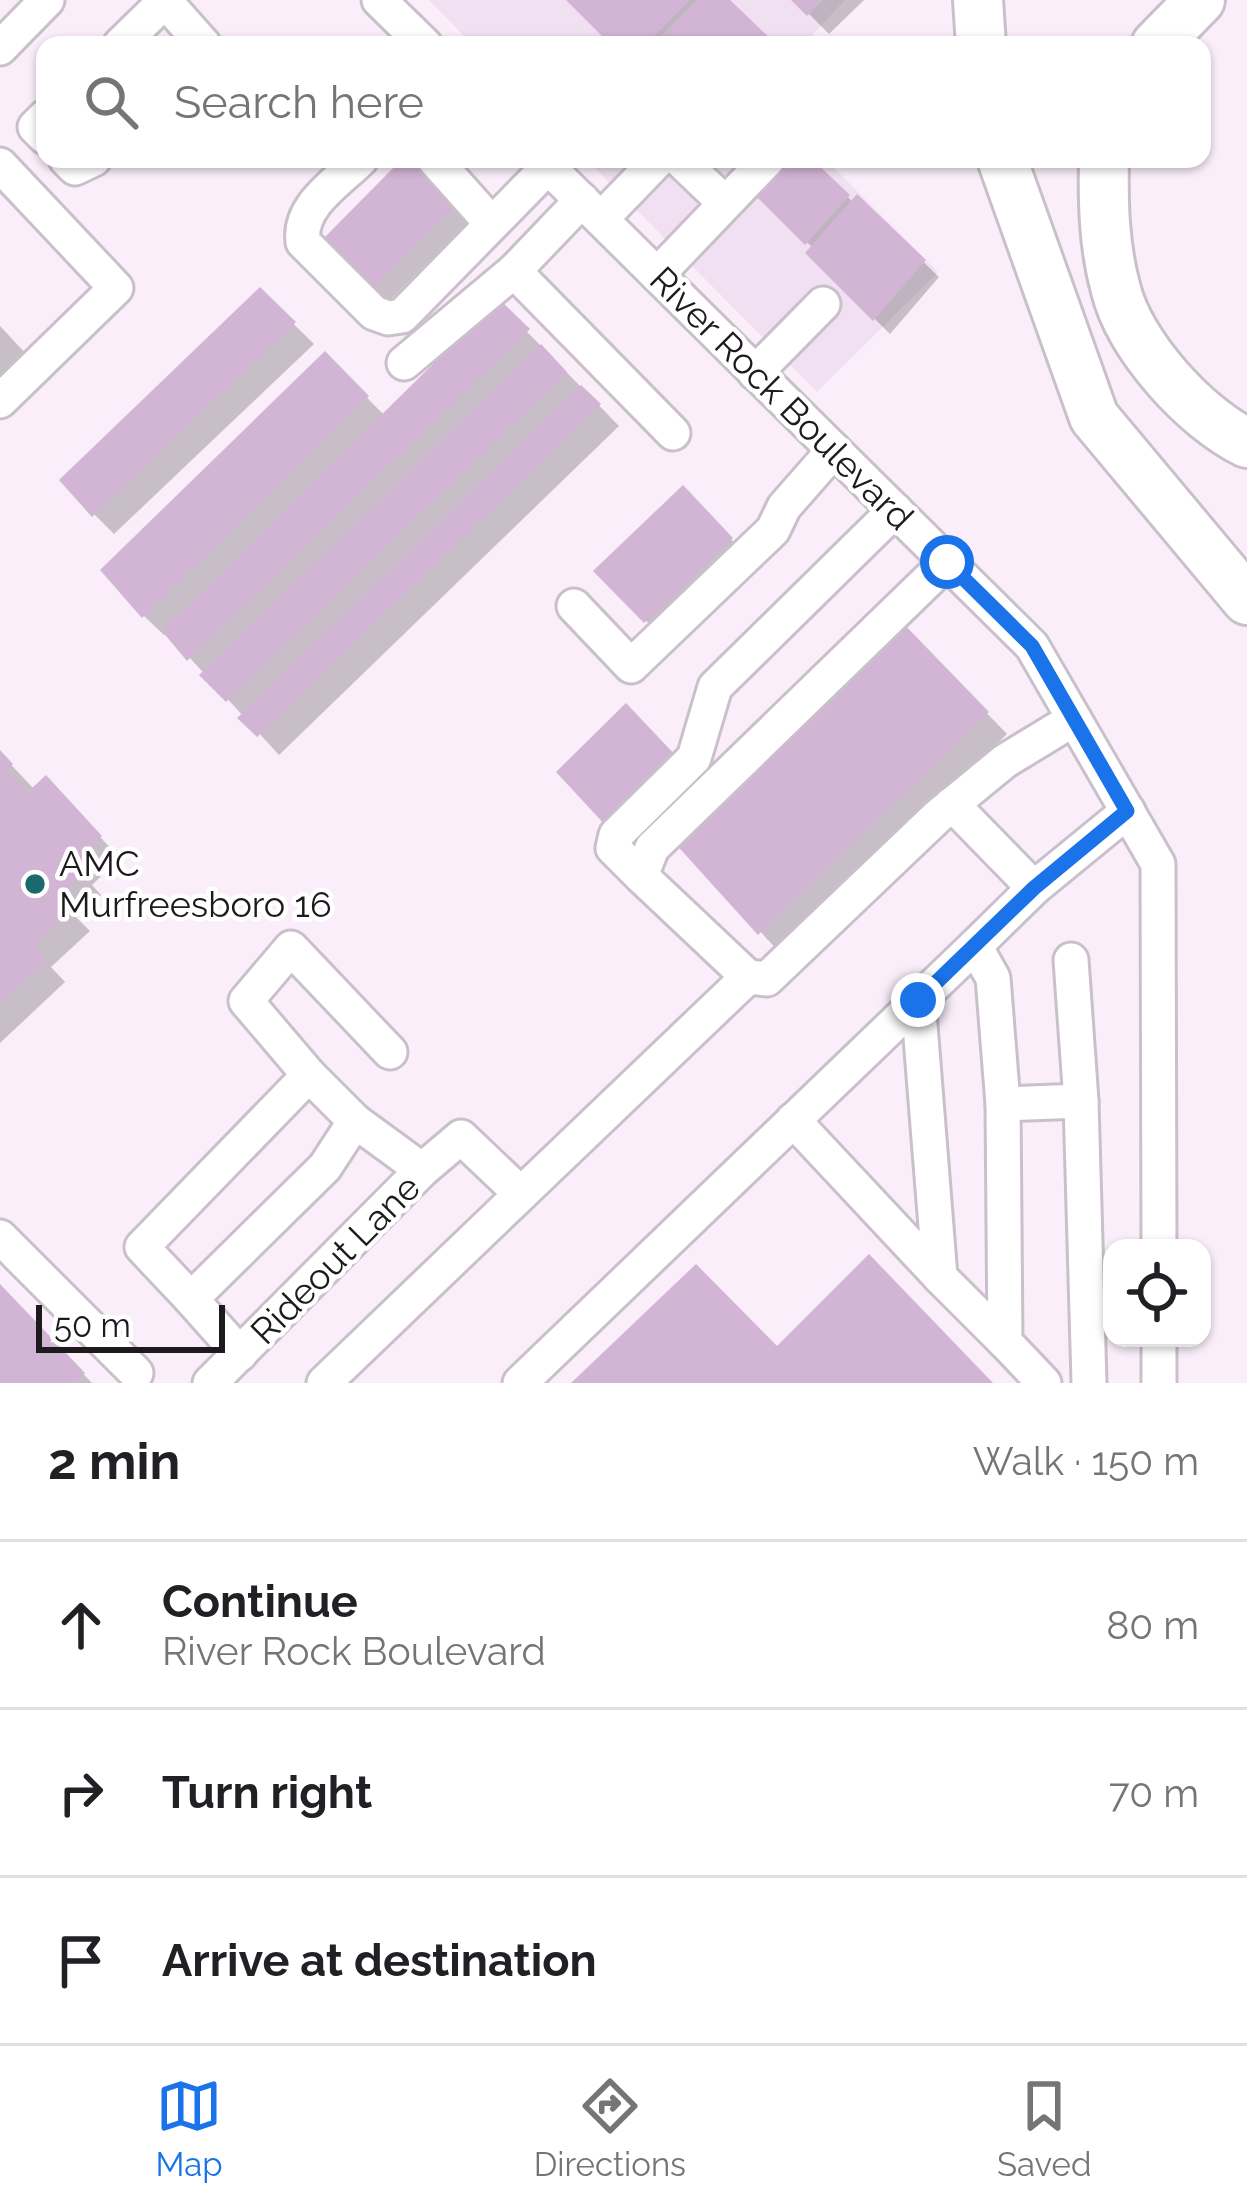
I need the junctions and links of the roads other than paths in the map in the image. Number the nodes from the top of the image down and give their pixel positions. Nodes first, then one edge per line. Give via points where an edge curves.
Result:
1 (47, 0) edge
2 (166, 0) edge
3 (379, 0) edge
4 (978, 0) edge
5 (1201, 0) edge
6 (128, 36) edge
7 (196, 36) edge
8 (416, 36) edge
9 (980, 36) edge
10 (1165, 36) edge
11 (0, 48) edge
12 (0, 165) edge
13 (353, 168) edge
14 (442, 168) edge
15 (540, 168) edge
16 (549, 168) edge
17 (647, 168) edge
18 (689, 168) edge
19 (759, 168) edge
20 (1005, 168) edge
21 (1104, 168) edge
22 (725, 203) junction
23 (591, 210) junction
24 (493, 224) junction
25 (514, 271) junction
26 (657, 275) junction
27 (823, 304) dead end
28 (404, 363) dead end
29 (755, 373) junction
30 (0, 401) edge
31 (674, 433) dead end
32 (1247, 442) edge
33 (834, 450) junction
34 (895, 510) junction
35 (947, 562) junction
36 (1247, 600) edge
37 (574, 606) dead end
38 (1074, 719) junction
39 (952, 804) junction
40 (1127, 811) junction
41 (641, 876) junction
42 (1034, 888) junction
43 (975, 946) junction
44 (1071, 960) dead end
45 (748, 977) junction
46 (918, 1000) junction
47 (390, 1052) dead end
48 (309, 1076) junction
49 (1081, 1101) junction
50 (1003, 1104) junction
51 (355, 1120) junction
52 (793, 1120) junction
53 (422, 1170) junction
54 (521, 1194) junction
55 (0, 1237) edge
56 (1159, 1239) edge
57 (940, 1276) junction
58 (191, 1299) junction
59 (1005, 1342) junction
60 (1159, 1347) edge
61 (240, 1354) junction
62 (135, 1380) edge
63 (210, 1383) edge
64 (323, 1383) edge
65 (520, 1383) edge
66 (1044, 1383) edge
67 (1089, 1383) edge
68 (1159, 1383) edge

1 - 11 street
2 - 6 street
2 - 7 street
3 - 8 street
4 - 9 highway
5 - 10 highway
12 - 30 street via 116,288
13 - 24 street via 308,211 303,242 374,313 402,316
14 - 24 street
15 - 24 street
16 - 23 street, River Rock Boulevard
17 - 23 street
18 - 22 street
19 - 22 street
20 - 36 highway via 1094,417
21 - 32 highway via 1116,294 1186,403
22 - 26 street
23 - 25 street
23 - 26 street, River Rock Boulevard
25 - 28 street
25 - 31 street
26 - 29 street, River Rock Boulevard
27 - 29 street
29 - 33 street, River Rock Boulevard
33 - 34 street, River Rock Boulevard
33 - 37 street via 773,530 631,666
34 - 35 street, River Rock Boulevard
34 - 41 street via 715,686 694,758 616,835 613,848
35 - 38 street, River Rock Boulevard via 1032,646
35 - 41 street via 652,848
38 - 39 street
38 - 40 street, River Rock Boulevard
39 - 42 street
39 - 45 street via 766,979
40 - 42 street
40 - 56 street, River Rock Boulevard via 1159,864
41 - 45 street
42 - 43 street
43 - 46 street
43 - 50 street via 993,979
44 - 49 street
45 - 54 street
46 - 52 street
46 - 57 street
47 - 48 street via 291,948 246,1001
48 - 51 street
48 - 58 street via 142,1247
49 - 50 street
49 - 67 street
50 - 59 street
51 - 53 street
51 - 58 street via 325,1167
52 - 57 street
52 - 65 street
53 - 54 street, Rideout Lane via 461,1137
53 - 61 street, Rideout Lane
54 - 64 street
55 - 62 street
57 - 59 street
58 - 61 street
59 - 66 street
60 - 68 street
61 - 63 street, Rideout Lane

